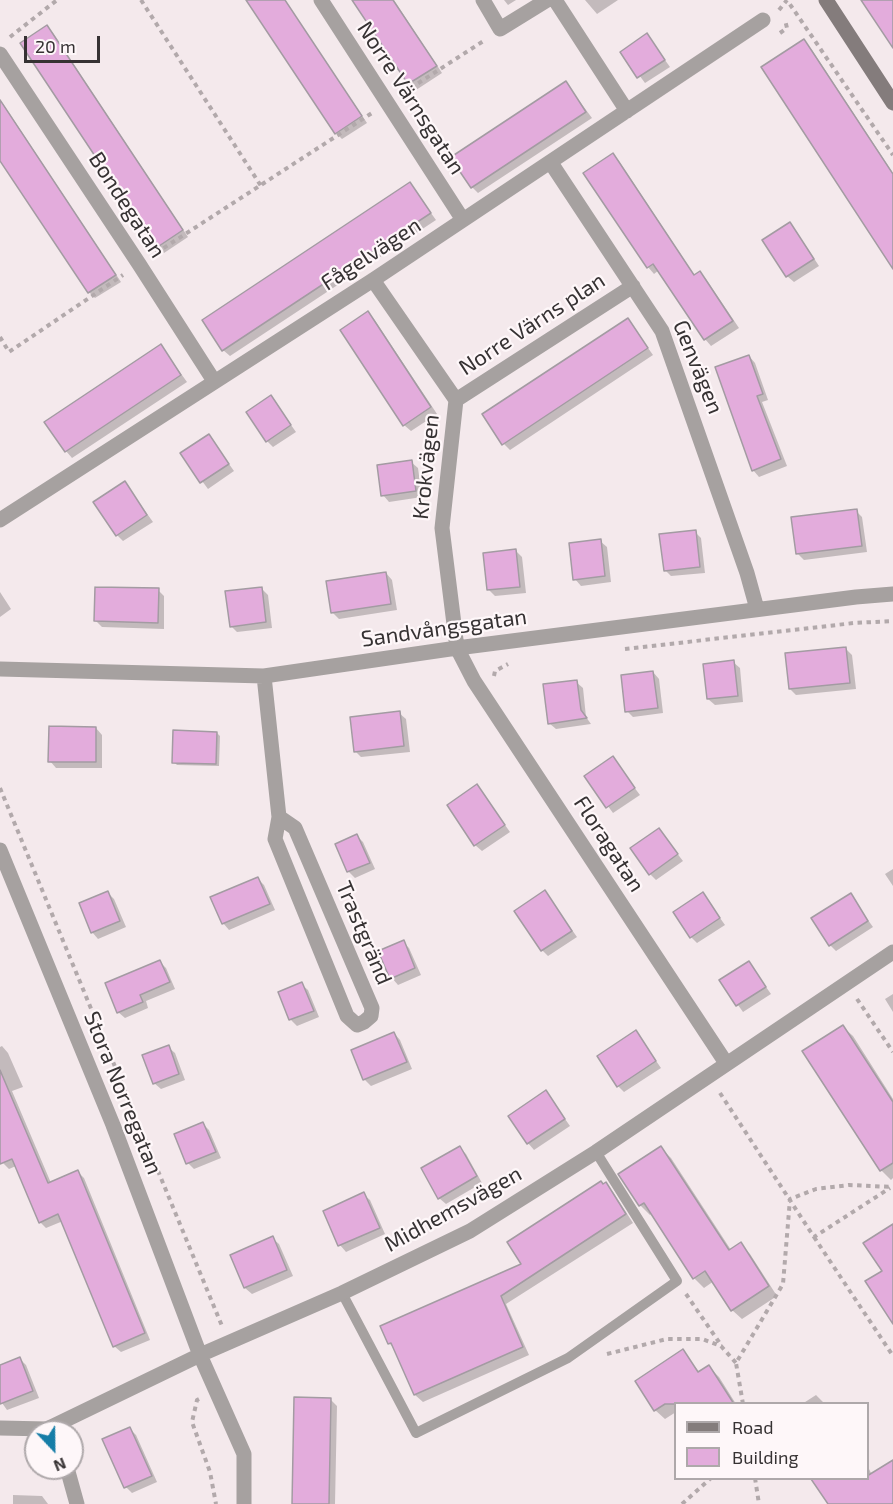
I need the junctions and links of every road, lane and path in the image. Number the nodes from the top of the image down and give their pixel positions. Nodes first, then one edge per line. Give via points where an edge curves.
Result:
1 (57, 0) edge
2 (141, 0) edge
3 (321, 0) edge
4 (483, 0) edge
5 (547, 0) edge
6 (555, 0) edge
7 (787, 0) edge
8 (826, 0) edge
9 (763, 20) dead end
10 (500, 29) junction
11 (8, 38) dead end
12 (0, 54) edge
13 (387, 103) junction
14 (893, 103) edge
15 (627, 111) junction
16 (893, 155) edge
17 (551, 163) junction
18 (261, 186) junction
19 (464, 220) junction
20 (139, 264) junction
21 (373, 280) junction
22 (633, 286) junction
23 (0, 337) edge
24 (214, 381) junction
25 (456, 400) junction
26 (0, 520) edge
27 (893, 594) edge
28 (757, 609) junction
29 (893, 621) edge
30 (457, 648) junction
31 (622, 650) dead end
32 (516, 663) dead end
33 (0, 669) edge
34 (264, 676) junction
35 (492, 681) dead end
36 (0, 788) edge
37 (279, 816) junction
38 (0, 850) edge
39 (893, 952) edge
40 (847, 983) junction
41 (893, 1052) edge
42 (726, 1063) junction
43 (703, 1079) junction
44 (596, 1152) junction
45 (892, 1187) edge
46 (790, 1199) junction
47 (814, 1237) junction
48 (676, 1281) junction
49 (342, 1293) junction
50 (229, 1342) junction
51 (721, 1346) junction
52 (200, 1355) junction
53 (602, 1355) dead end
54 (893, 1356) edge
55 (736, 1363) junction
56 (216, 1391) junction
57 (743, 1402) edge
58 (69, 1420) edge
59 (0, 1428) edge
60 (24, 1430) edge
61 (70, 1480) edge
62 (710, 1480) edge
63 (755, 1480) edge
64 (77, 1504) edge
65 (216, 1504) edge
66 (244, 1504) edge
67 (682, 1504) edge
68 (759, 1504) edge

1 - 11 path
2 - 18 path
3 - 13 street, Norre Värnsgatan
4 - 10 street
5 - 10 street
6 - 15 street
7 - 16 path
8 - 14 street
9 - 15 street, Fågelvägen
10 - 13 path
12 - 20 street, Bondegatan
13 - 18 path
13 - 19 street, Norre Värnsgatan
15 - 17 street, Fågelvägen
17 - 19 street, Fågelvägen
17 - 22 street, Genvägen
18 - 20 path
19 - 21 street, Fågelvägen
20 - 23 path via 9,352
20 - 24 street, Bondegatan
21 - 24 street, Fågelvägen
21 - 25 street, Krokvägen
22 - 25 street, Norre Värns plan
22 - 28 street, Genvägen via 662,331
24 - 26 street, Fågelvägen
25 - 30 street, Krokvägen via 442,528
27 - 28 street, Sandvångsgatan
28 - 30 street, Sandvångsgatan
29 - 31 path
30 - 34 street, Sandvångsgatan
30 - 42 street, Floragatan via 474,681
32 - 35 path via 495,671
33 - 34 street, Sandvångsgatan
34 - 37 street
36 - 50 path
37 - 37 street, Trastgränd via 275,839 347,1016 357,1025 371,1017 372,1008 295,828
38 - 52 street, Stora Norregatan via 113,1125
39 - 40 street, Midhemsvägen
40 - 41 path
40 - 42 street, Midhemsvägen
42 - 43 street, Midhemsvägen
43 - 44 street, Midhemsvägen
43 - 46 path via 723,1095
44 - 48 lane
44 - 49 street, Midhemsvägen via 470,1231
45 - 46 path via 849,1185 816,1189
45 - 47 path
46 - 47 path
46 - 55 path via 783,1284
47 - 54 path
48 - 49 lane via 568,1358 416,1433
48 - 51 path
49 - 50 street, Midhemsvägen
50 - 52 street, Midhemsvägen
51 - 53 path via 702,1339 667,1339
51 - 55 path
52 - 56 street, Stora Norregatan
52 - 58 street, Midhemsvägen
55 - 57 path
56 - 65 path via 197,1400 192,1422 210,1472
56 - 66 street, Stora Norregatan via 244,1454
59 - 60 street, Midhemsvägen
61 - 64 street
62 - 67 path
63 - 68 path

